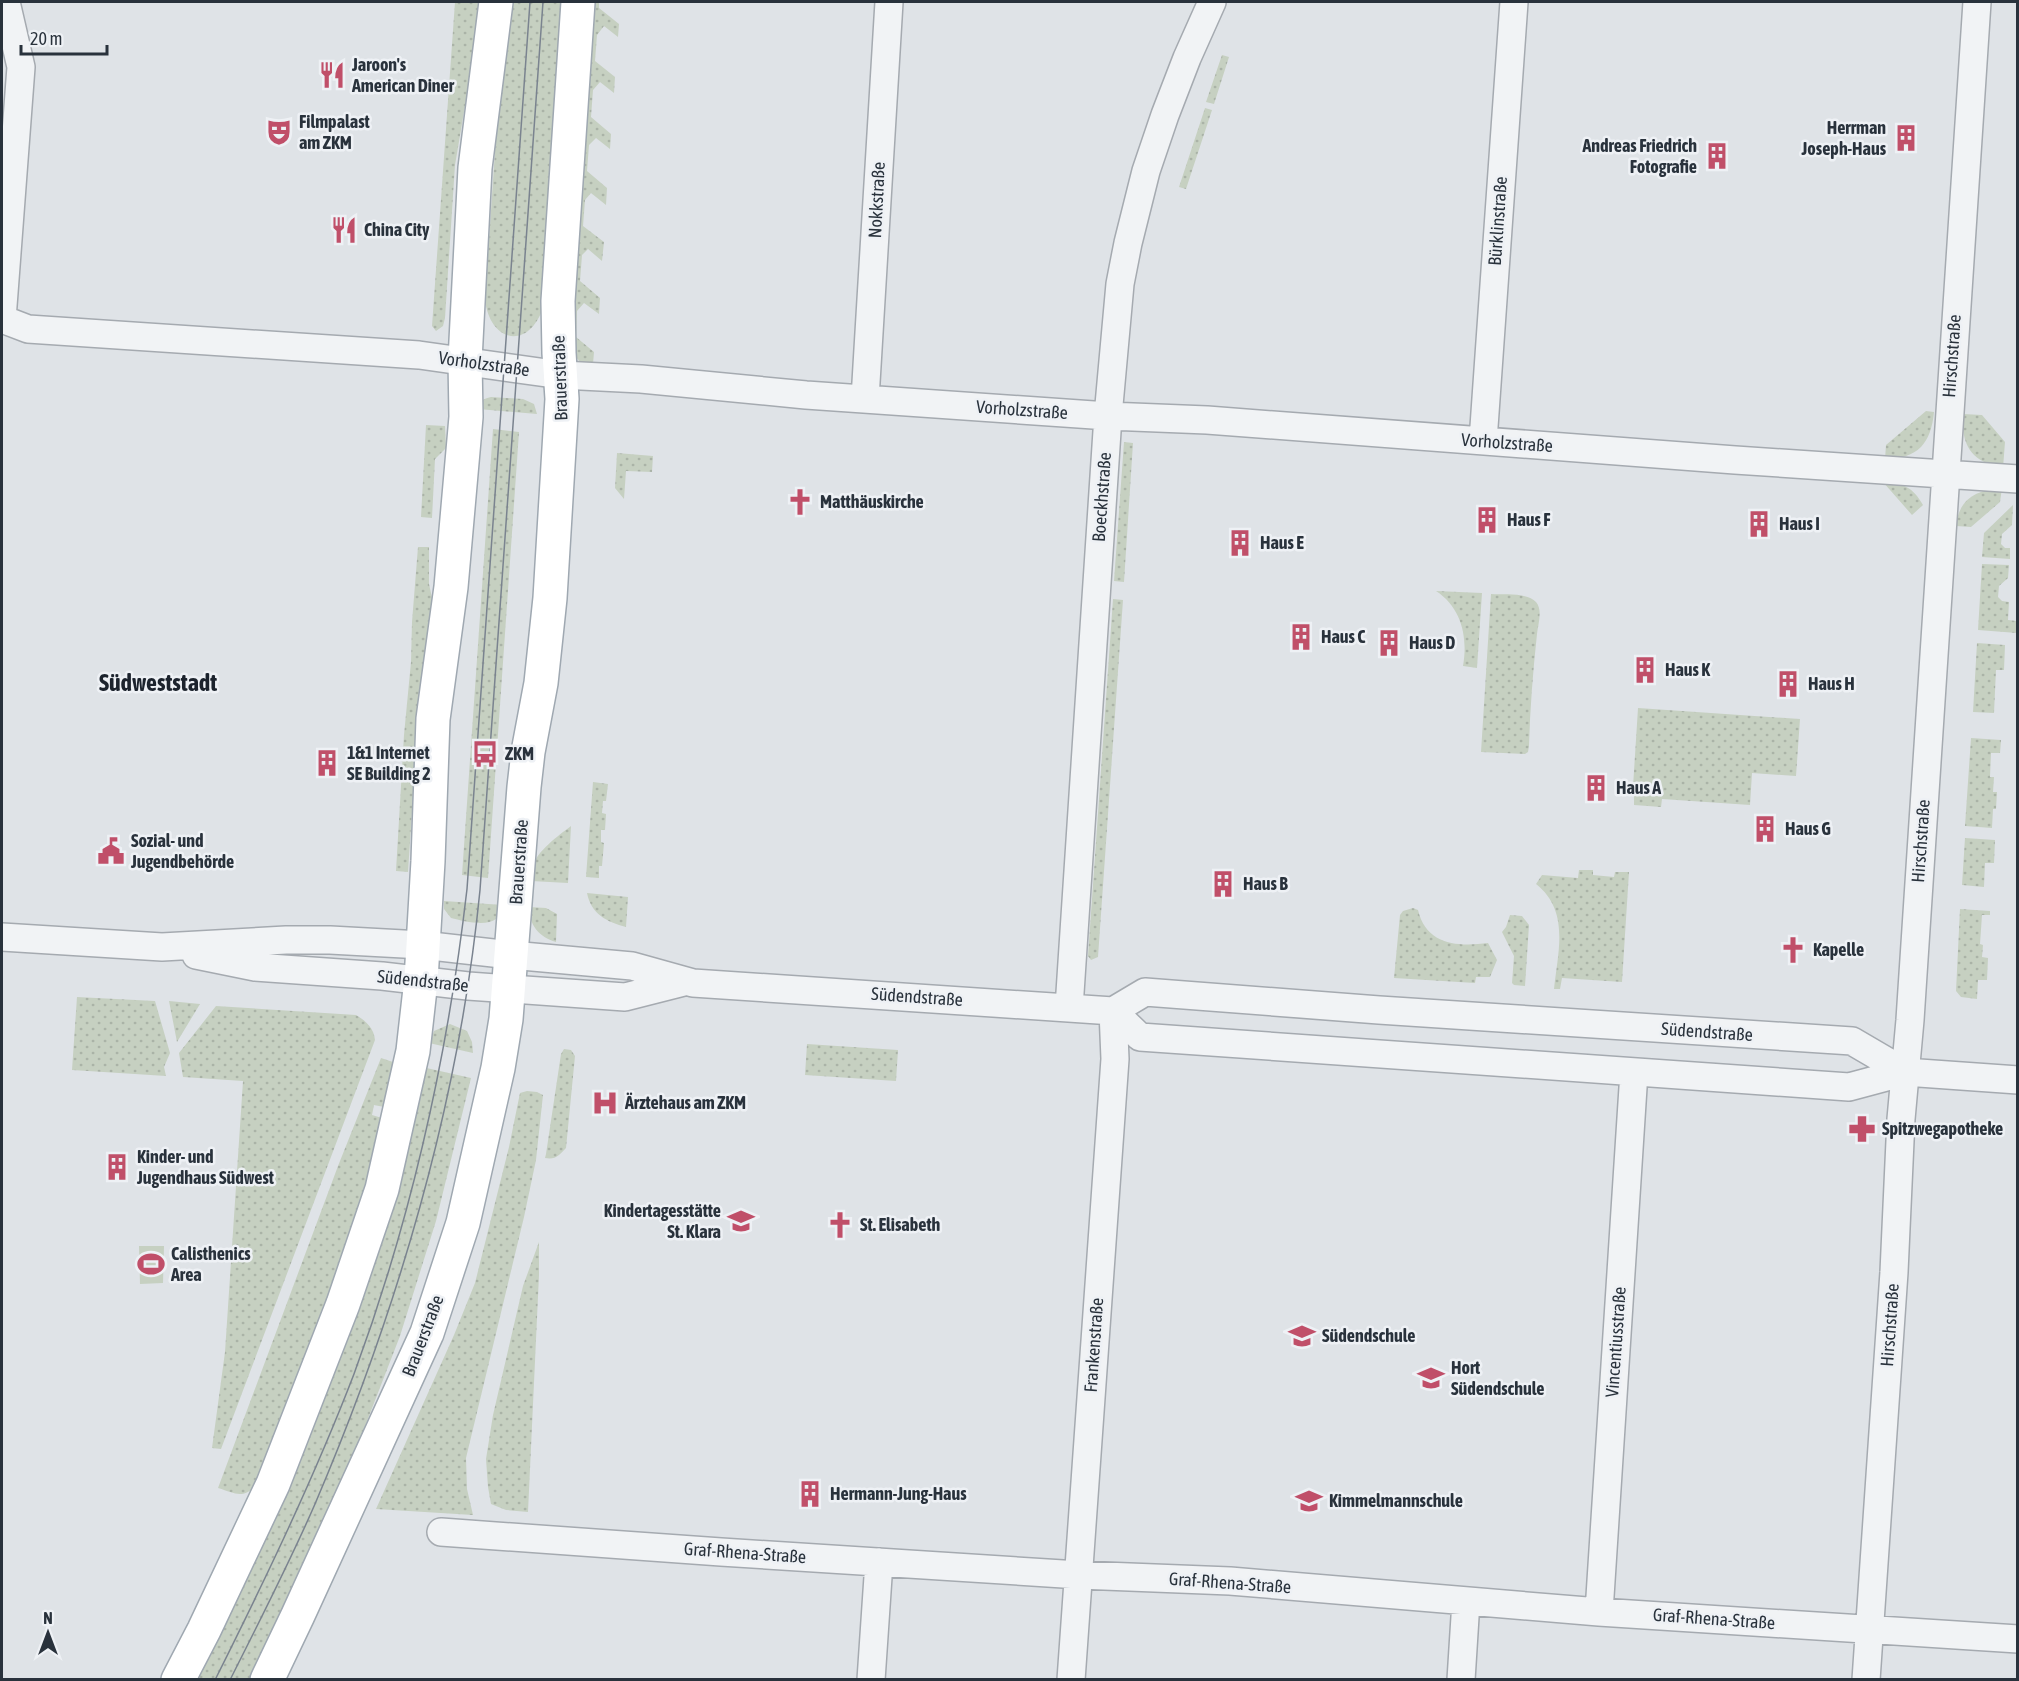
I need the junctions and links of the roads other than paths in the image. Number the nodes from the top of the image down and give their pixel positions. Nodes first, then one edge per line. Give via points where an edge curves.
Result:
1 (6, 2) edge
2 (496, 2) edge
3 (578, 2) edge
4 (889, 2) edge
5 (1212, 2) edge
6 (1514, 2) edge
7 (1977, 2) edge
8 (11, 64) edge
9 (2, 319) edge
10 (465, 360) junction
11 (561, 375) junction
12 (866, 399) junction
13 (1108, 416) junction
14 (1483, 441) junction
15 (1944, 474) junction
16 (2018, 479) edge
17 (2, 937) edge
18 (422, 945) junction
19 (162, 947) junction
20 (511, 956) junction
21 (421, 980) junction
22 (685, 982) junction
23 (508, 989) junction
24 (1069, 1008) junction
25 (1113, 1011) junction
26 (1500, 1018) junction
27 (1497, 1063) junction
28 (1634, 1072) junction
29 (1905, 1072) junction
30 (2018, 1080) edge
31 (441, 1532) dead end
32 (879, 1562) junction
33 (1078, 1575) junction
34 (1466, 1601) junction
35 (1599, 1612) junction
36 (1869, 1629) junction
37 (2018, 1639) edge
38 (178, 1680) edge
39 (267, 1680) edge
40 (871, 1680) edge
41 (1071, 1680) edge
42 (1461, 1680) edge
43 (1866, 1680) edge

1 - 8 street
2 - 10 main road via 474,168
3 - 11 main road, Brauerstraße via 558,301
4 - 12 street, Nokkstraße
5 - 13 street, Boeckhstraße via 1165,115 1135,212 1120,284
6 - 14 street, Bürklinstraße
7 - 15 street, Hirschstraße
8 - 9 street
9 - 10 street, Vorholzstraße via 28,329
10 - 11 street, Vorholzstraße
10 - 18 main road via 466,417 452,587 433,719
11 - 12 street, Vorholzstraße
11 - 20 main road, Brauerstraße via 549,609 524,787
12 - 13 street, Vorholzstraße
13 - 14 street, Vorholzstraße
13 - 24 street, Boeckhstraße
14 - 15 street, Vorholzstraße
15 - 16 street, Vorholzstraße
15 - 29 street, Hirschstraße
17 - 19 street, Südendstraße
18 - 19 street, Südendstraße via 286,940
18 - 20 street, Südendstraße
18 - 21 main road
19 - 21 street, Südendstraße via 255,967
20 - 22 street, Südendstraße via 632,966
20 - 23 main road, Brauerstraße
21 - 23 street, Südendstraße
21 - 38 main road via 413,1051 390,1159 344,1304 273,1484
22 - 23 street, Südendstraße via 625,997
22 - 24 street, Südendstraße
23 - 39 main road, Brauerstraße via 498,1068 479,1156 463,1223 427,1333
24 - 25 street, Südendstraße
25 - 26 street, Südendstraße via 1145,992
25 - 27 street, Südendstraße via 1140,1038
25 - 33 street, Frankenstraße via 1115,1059
26 - 27 street
26 - 29 street, Südendstraße via 1852,1041
27 - 28 street, Südendstraße
28 - 29 street, Südendstraße via 1849,1087
28 - 35 street, Vincentiusstraße
29 - 30 street, Südendstraße
29 - 36 street, Hirschstraße
31 - 32 street, Graf-Rhena-Straße
32 - 33 street, Graf-Rhena-Straße
32 - 40 street
33 - 34 street, Graf-Rhena-Straße via 1230,1581
33 - 41 street, Frankenstraße
34 - 35 street, Graf-Rhena-Straße
34 - 42 street
35 - 36 street, Graf-Rhena-Straße
36 - 37 street, Graf-Rhena-Straße
36 - 43 street, Hirschstraße

